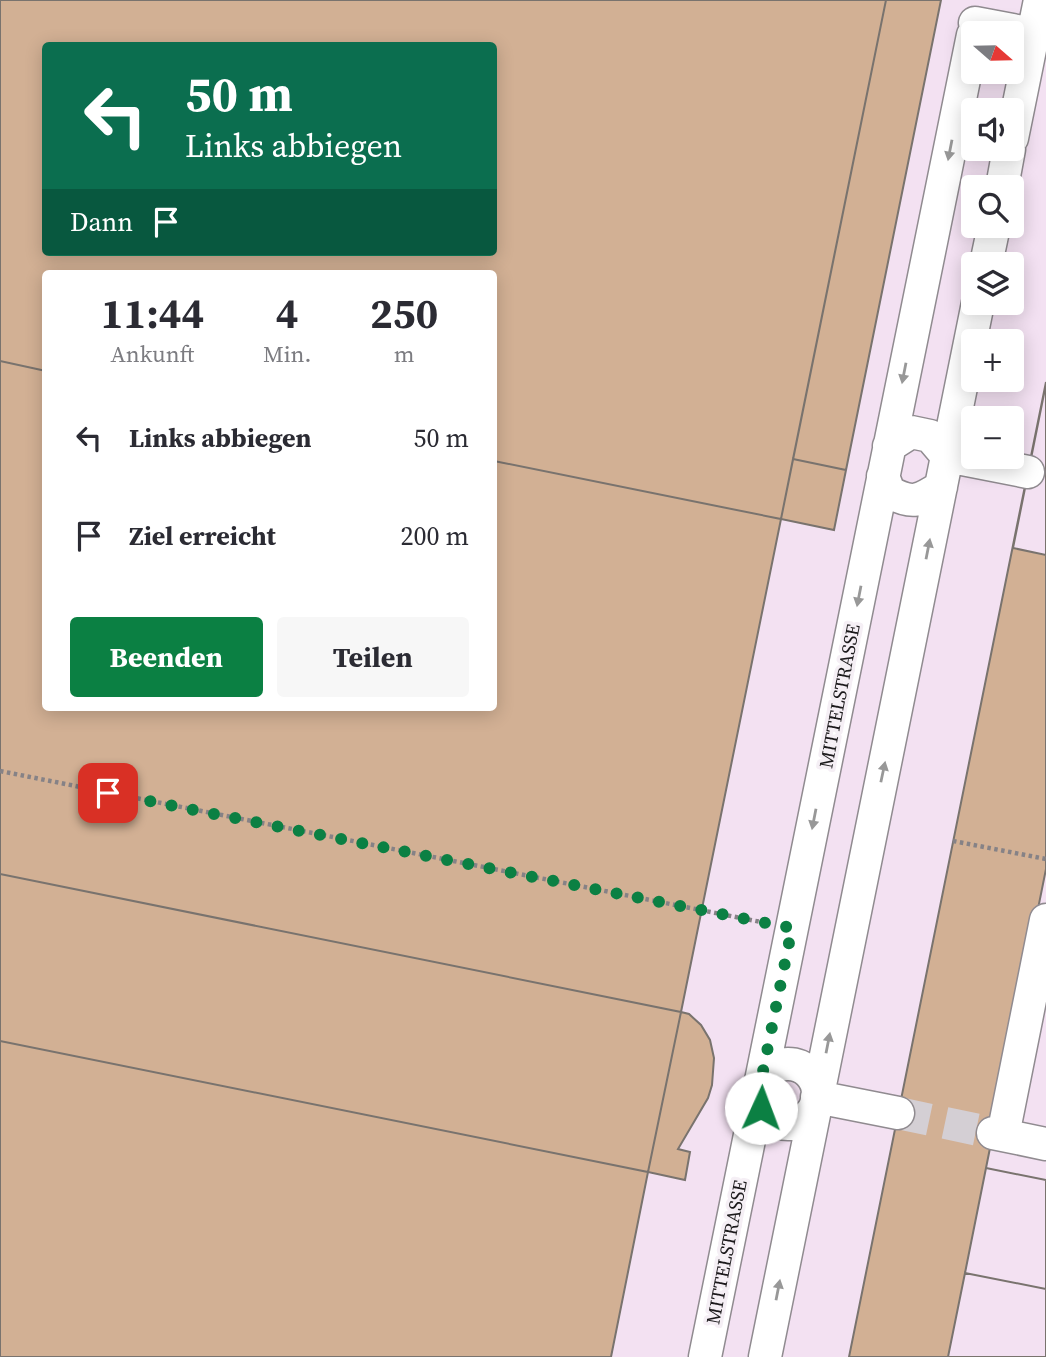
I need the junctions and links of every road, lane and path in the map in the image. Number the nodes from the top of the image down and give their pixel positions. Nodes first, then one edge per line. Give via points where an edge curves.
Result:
1 (1040, 0) edge
2 (1024, 32) edge
3 (1033, 34) junction
4 (963, 84) edge
5 (1020, 98) edge
6 (976, 315) edge
7 (947, 456) junction
8 (886, 461) junction
9 (1028, 472) dead end
10 (941, 487) junction
11 (0, 771) edge
12 (953, 841) dead end
13 (1046, 859) edge
14 (1046, 920) edge
15 (792, 928) junction
16 (760, 1086) junction
17 (817, 1097) junction
18 (898, 1113) tunnel mouth
19 (1046, 1144) edge
20 (705, 1357) edge
21 (765, 1357) edge

1 - 3 street
2 - 3 street
3 - 5 street
4 -> 8 street, MITTELSTRASSE
6 - 7 street
7 - 8 street via 930,436 911,432
7 - 9 street
7 - 10 street
8 - 10 street via 889,492 903,500 920,501
8 -> 15 street, MITTELSTRASSE
17 -> 10 street
11 - 15 path
12 - 13 path
14 - 19 street via 998,1134
15 - 16 street, MITTELSTRASSE
16 - 17 street via 773,1068 796,1064 813,1075
16 - 17 street via 761,1108 771,1121 783,1125 806,1121
16 - 20 street, MITTELSTRASSE
17 - 18 street
21 -> 17 street

